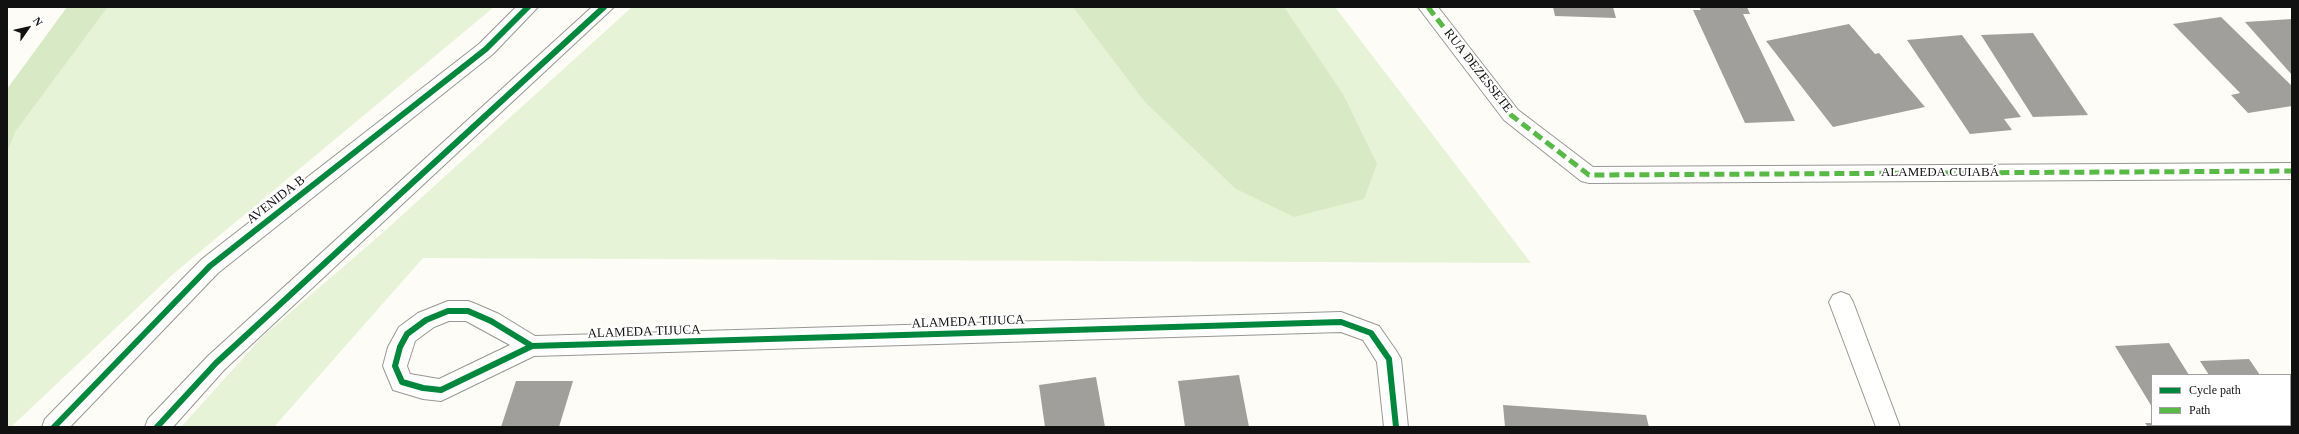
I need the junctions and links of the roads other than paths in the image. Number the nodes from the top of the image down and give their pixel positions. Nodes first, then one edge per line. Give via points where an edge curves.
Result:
1 (528, 7) edge
2 (604, 7) edge
3 (1428, 7) edge
4 (2292, 171) edge
5 (1589, 175) joint
6 (1842, 302) dead end
7 (532, 346) junction
8 (54, 427) edge
9 (157, 427) edge
10 (1396, 427) edge
11 (1888, 427) edge

1 - 8 street, AVENIDA B via 486,49 210,266
2 - 9 street via 216,363
3 - 5 street, RUA DEZESSETE via 1510,115
4 - 5 street, ALAMEDA CUIABÁ
6 - 11 street
7 - 7 street, ALAMEDA TIJUCA via 491,321 468,311 448,311 426,320 407,334 395,366 402,382 441,390
7 - 10 street, ALAMEDA TIJUCA via 1341,322 1371,333 1389,359

